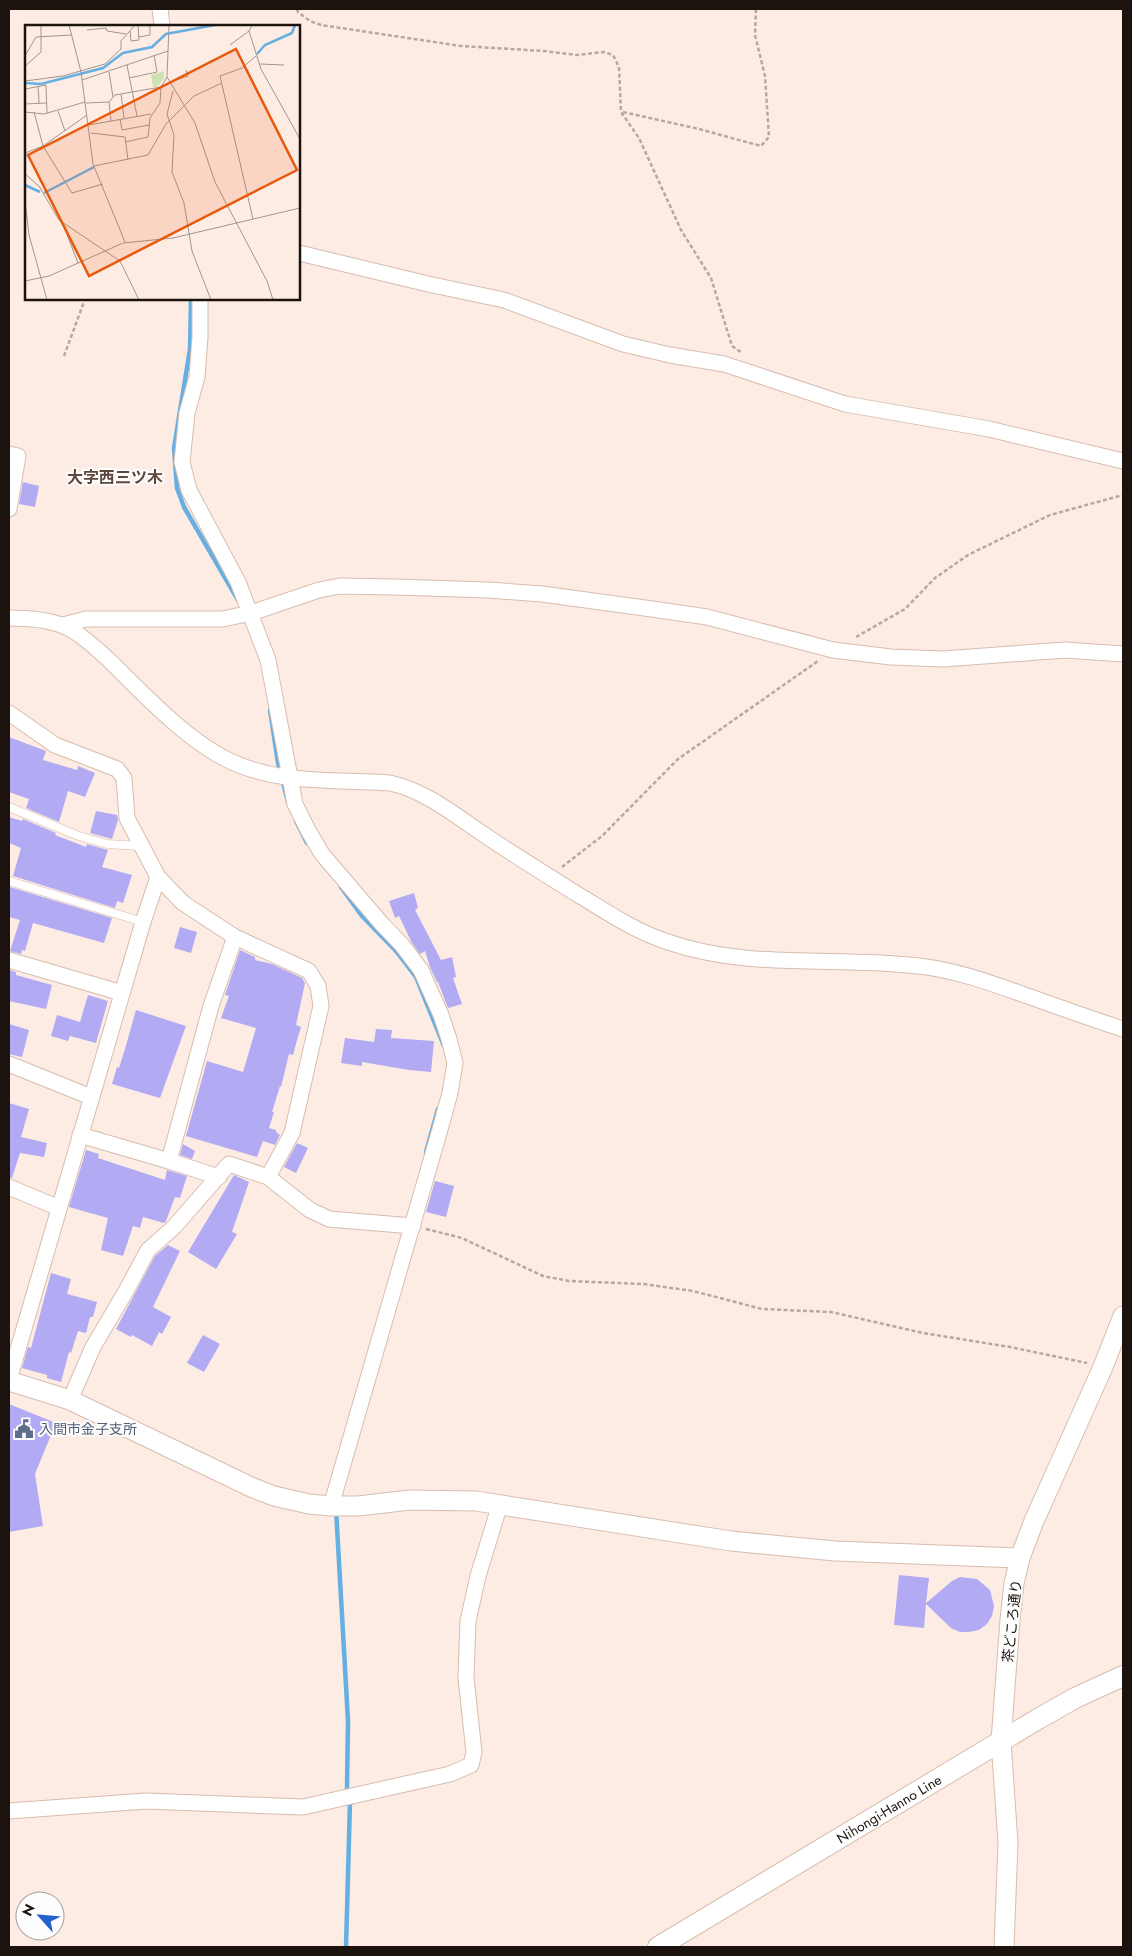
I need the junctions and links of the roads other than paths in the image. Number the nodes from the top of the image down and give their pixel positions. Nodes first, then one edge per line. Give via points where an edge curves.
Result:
1 (160, 9) edge
2 (162, 25) edge
3 (300, 254) edge
4 (200, 300) edge
5 (9, 454) edge
6 (1123, 461) edge
7 (9, 508) edge
8 (251, 613) junction
9 (9, 618) edge
10 (63, 625) junction
11 (1123, 654) edge
12 (9, 713) edge
13 (290, 777) junction
14 (9, 807) edge
15 (140, 846) junction
16 (158, 877) junction
17 (9, 881) edge
18 (143, 922) junction
19 (235, 937) junction
20 (9, 960) edge
21 (122, 993) junction
22 (1123, 1030) edge
23 (9, 1064) edge
24 (91, 1097) junction
25 (80, 1135) junction
26 (169, 1162) junction
27 (219, 1177) junction
28 (268, 1177) junction
29 (9, 1187) edge
30 (59, 1208) junction
31 (412, 1226) junction
32 (1123, 1316) edge
33 (9, 1381) edge
34 (70, 1400) junction
35 (500, 1504) junction
36 (331, 1506) junction
37 (1020, 1558) junction
38 (1123, 1676) edge
39 (1002, 1741) junction
40 (9, 1811) edge
41 (658, 1947) edge
42 (1004, 1947) edge

1 - 2 street
3 - 6 street via 504,300 623,344 724,364 845,404 989,428
4 - 8 street via 197,376 187,414 182,462 189,490
5 - 7 street via 18,456
8 - 10 street via 223,619 86,619
8 - 11 street via 340,586 488,590 542,594 707,617 834,650 916,659 1065,650
8 - 13 street via 268,660
9 - 10 street via 29,618
10 - 13 street via 95,647 205,748 241,767
12 - 15 street via 55,745 117,769 124,778 127,818
13 - 22 street via 404,786 616,919 646,934 688,948 733,957 919,966 950,971
13 - 31 street via 296,804 322,854 421,970 449,1038 455,1063 450,1093
14 - 15 lane via 91,840
15 - 16 street
16 - 18 street
16 - 19 street via 183,903
17 - 18 lane
18 - 21 street
19 - 26 street via 211,1006
19 - 28 street via 309,971 318,986 322,1006 292,1133
20 - 21 street
21 - 24 street
23 - 24 street
24 - 25 street
25 - 26 street
25 - 30 street
26 - 27 street
27 - 28 street via 229,1164
27 - 34 street via 174,1227 148,1250 93,1347
28 - 31 street via 310,1210 329,1219
29 - 30 street
30 - 33 street
31 - 36 street
32 - 37 street, 茶どころ通り
33 - 34 street
34 - 36 street via 251,1487 274,1496
35 - 36 street via 419,1499
35 - 37 street via 731,1541 835,1552
35 - 40 street via 468,1621 466,1678 474,1752 472,1765 450,1774 303,1807 146,1801
37 - 39 street, 茶どころ通り via 1010,1620
38 - 39 main road, Nihongi-Hanno Line via 1075,1698
39 - 41 main road, Nihongi-Hanno Line
39 - 42 street, 茶どころ通り via 1008,1844

